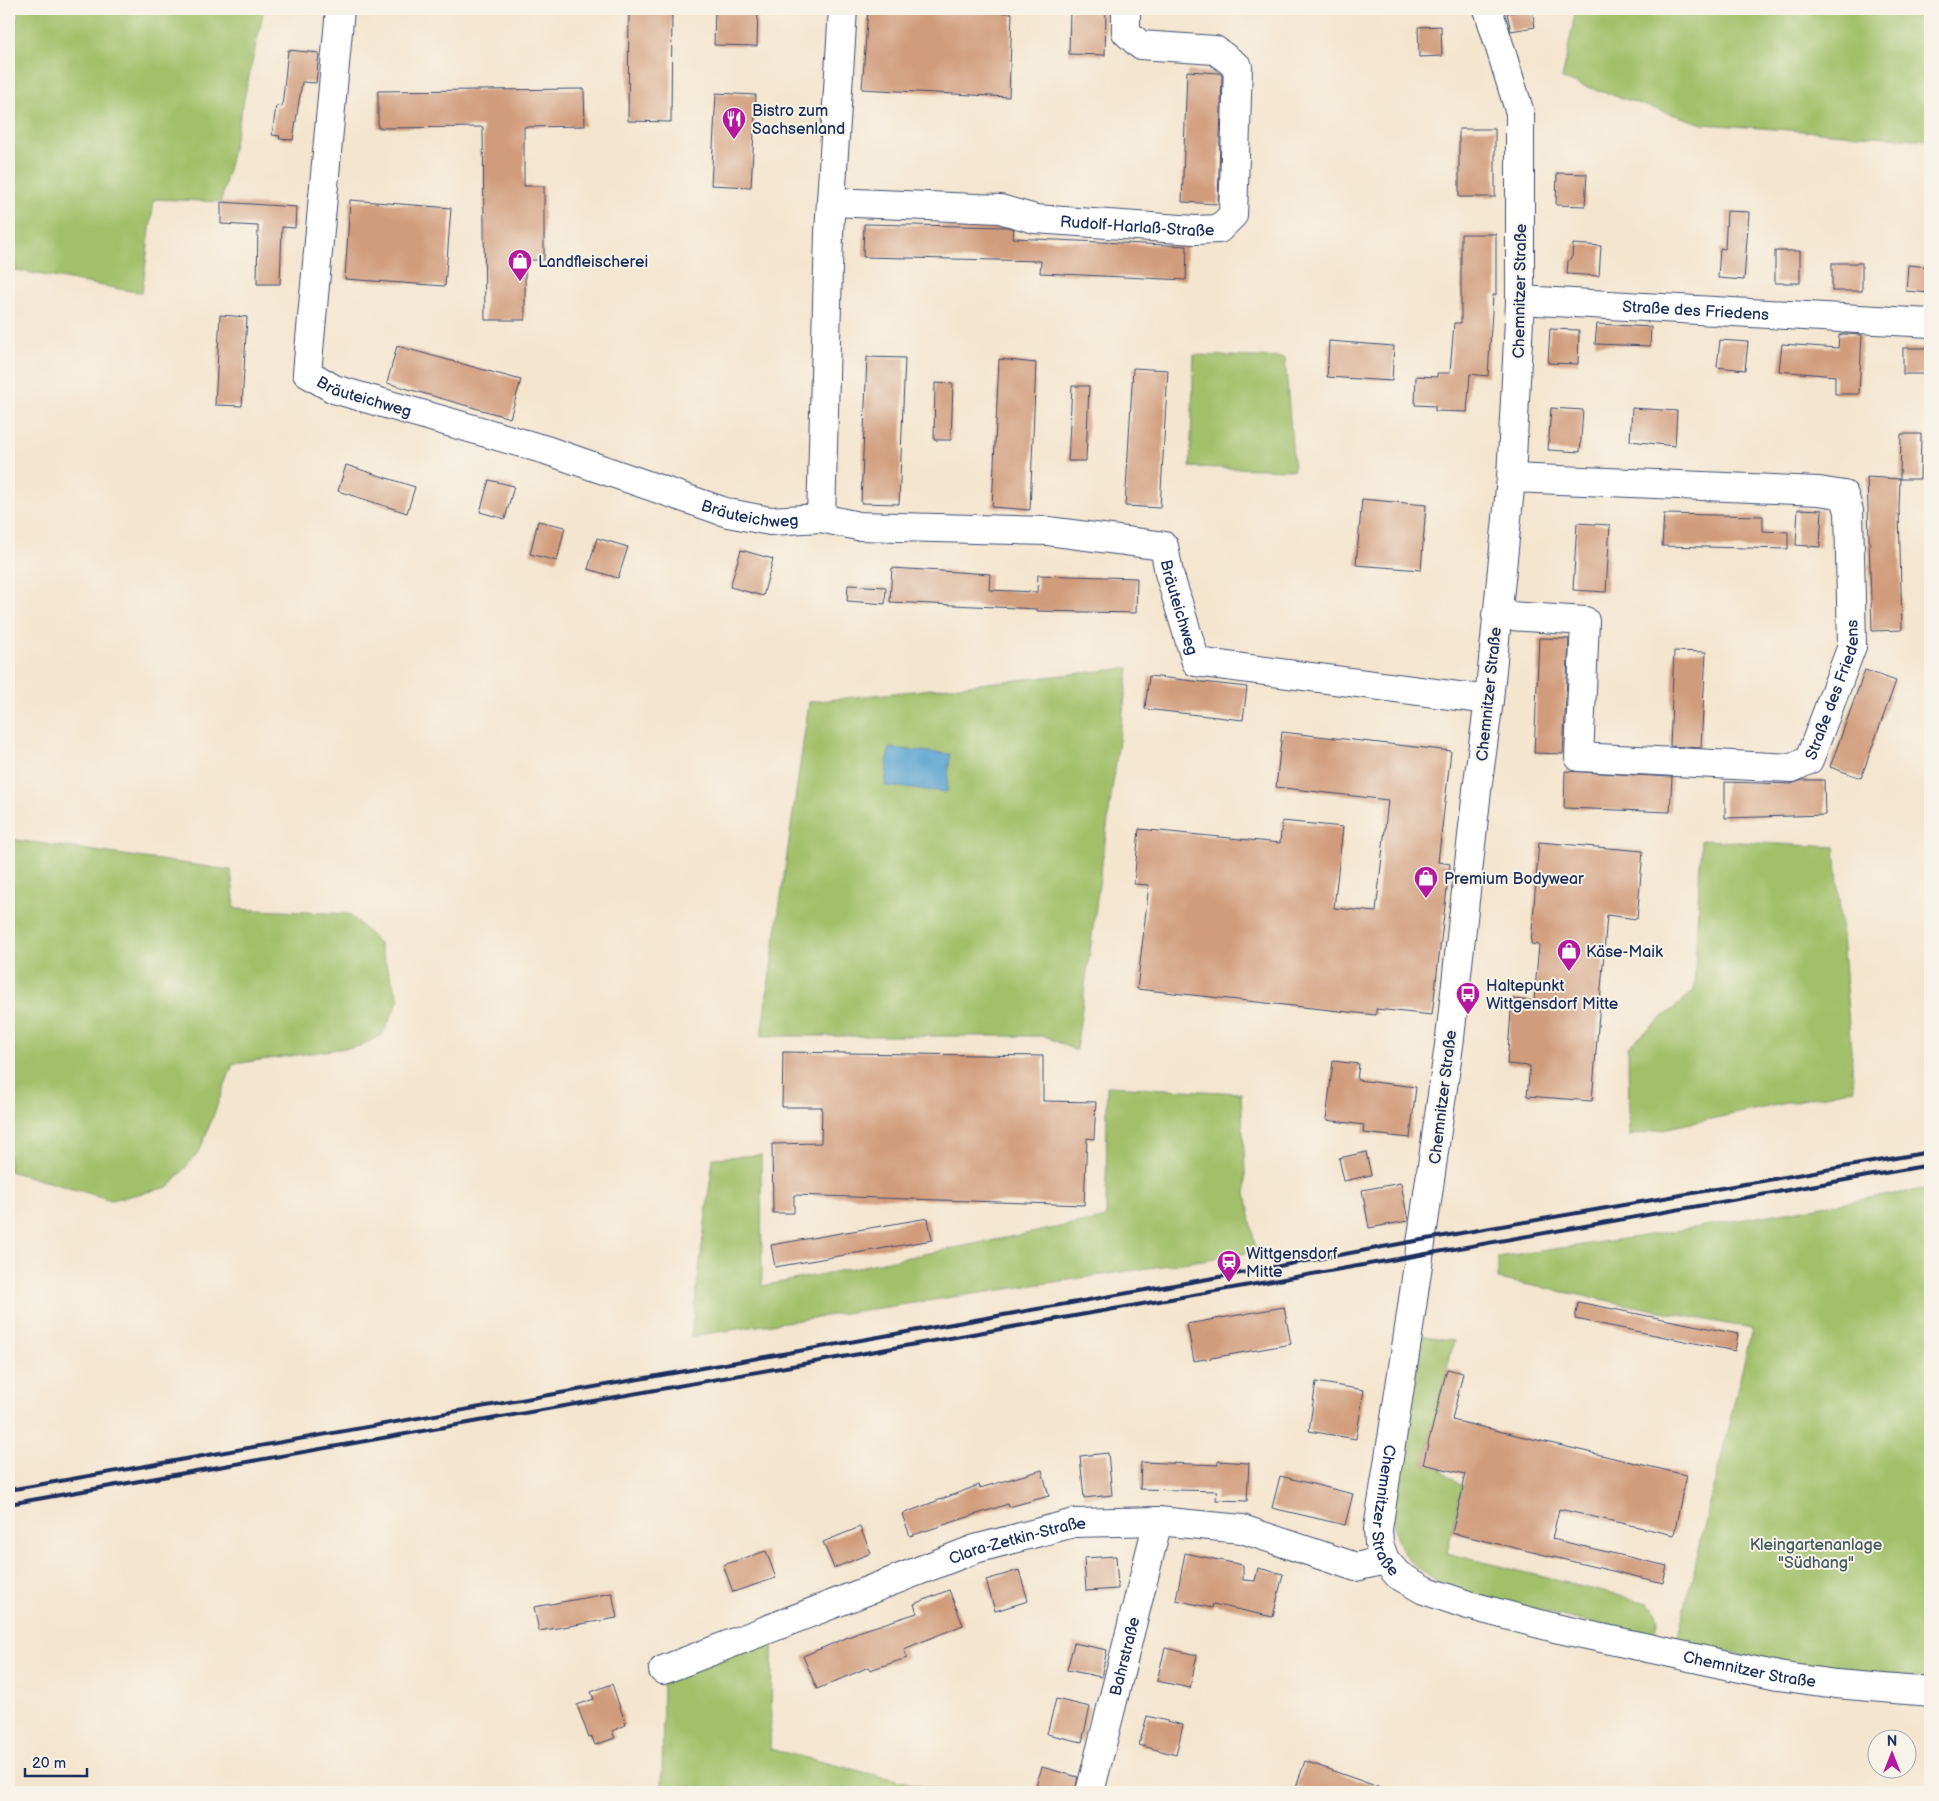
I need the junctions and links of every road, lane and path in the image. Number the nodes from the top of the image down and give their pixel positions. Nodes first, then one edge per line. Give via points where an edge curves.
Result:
1 (340, 9) edge
2 (843, 9) edge
3 (1126, 9) edge
4 (1488, 9) edge
5 (831, 202) junction
6 (1520, 300) junction
7 (1930, 323) edge
8 (1511, 478) junction
9 (821, 518) junction
10 (1496, 616) junction
11 (1489, 700) junction
12 (1158, 1521) junction
13 (1384, 1560) junction
14 (663, 1670) dead end
15 (1930, 1692) edge
16 (1090, 1792) edge

1 - 9 street, Bräuteichweg via 307,373 334,389 546,450 728,513 770,522
2 - 5 street
3 - 5 street, Rudolf-Harlaß-Straße via 1126,32 1140,45 1215,50 1238,67 1233,215 1218,228 1194,230 1035,219 1000,208
4 - 6 street, Chemnitzer Straße via 1520,113
5 - 9 street
6 - 7 street, Straße des Friedens
6 - 8 street, Chemnitzer Straße
8 - 10 street, Chemnitzer Straße
8 - 10 street, Straße des Friedens via 1819,491 1844,496 1849,511 1852,646 1809,760 1792,768 1579,757 1584,621
9 - 11 street, Bräuteichweg via 858,526 1048,531 1164,546 1196,662
10 - 11 street, Chemnitzer Straße
11 - 13 street, Chemnitzer Straße via 1434,1162 1378,1529
12 - 13 street, Clara-Zetkin-Straße via 1242,1529 1356,1567
12 - 14 street, Clara-Zetkin-Straße via 1074,1523 976,1549
12 - 16 street, Bahrstraße
13 - 15 street, Chemnitzer Straße via 1398,1575 1424,1590 1556,1628 1778,1676

